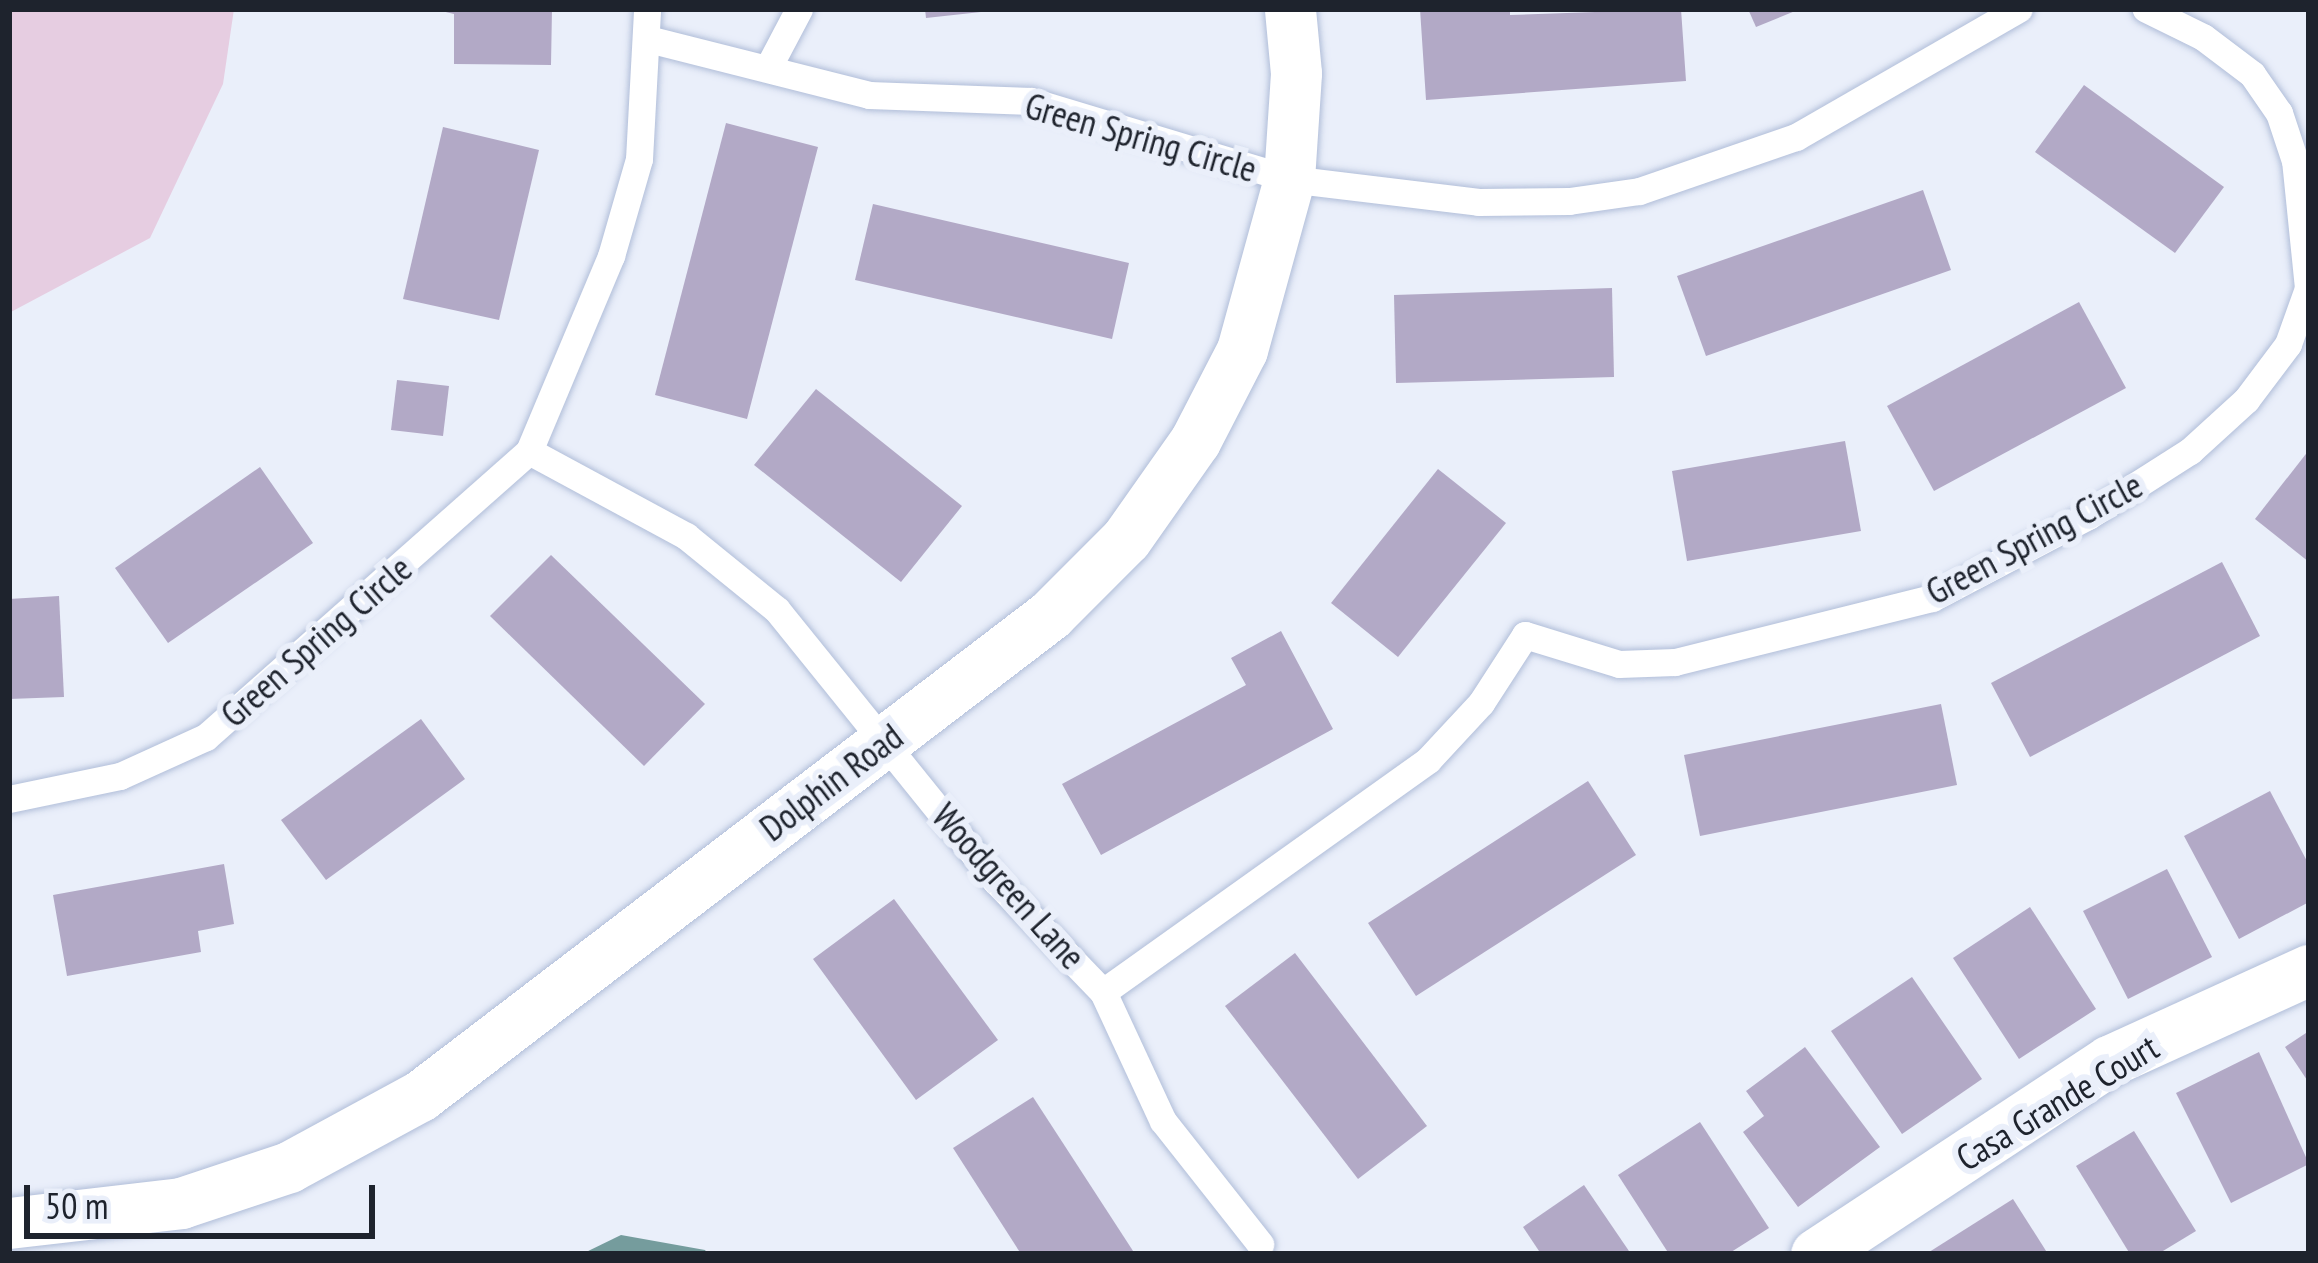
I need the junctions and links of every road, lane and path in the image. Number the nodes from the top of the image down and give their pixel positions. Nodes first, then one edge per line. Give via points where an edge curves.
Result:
1 (647, 9) edge
2 (799, 9) edge
3 (1290, 9) edge
4 (2019, 9) edge
5 (2146, 9) edge
6 (648, 39) junction
7 (770, 64) junction
8 (1289, 179) junction
9 (530, 451) junction
10 (887, 739) junction
11 (9, 799) edge
12 (2309, 970) edge
13 (1103, 992) junction
14 (9, 1223) edge
15 (1260, 1244) dead end
16 (1823, 1252) edge

1 - 6 lane
2 - 7 lane
3 - 8 street, Dolphin Road via 1296,73
4 - 8 lane, Green Spring Circle via 1796,137 1639,191 1479,202
5 - 13 lane, Green Spring Circle via 2252,74 2279,113 2295,161 2308,288 2288,344 2246,400 2190,451 2089,516 1932,598 1675,662 1598,660 1525,635 1480,703 1428,760
6 - 7 lane, Green Spring Circle
6 - 9 lane, Green Spring Circle via 628,198
7 - 8 lane, Green Spring Circle via 869,95 1031,100
8 - 10 street, Dolphin Road via 1241,350 1195,441 1126,539 1050,615
9 - 10 lane, Woodgreen Lane via 686,536 777,610
9 - 11 lane, Green Spring Circle via 206,737 120,776
10 - 13 lane, Woodgreen Lane via 996,881
10 - 14 street, Dolphin Road via 420,1096 290,1167 181,1203
12 - 16 street, Casa Grande Court via 2109,1061
13 - 15 lane, Woodgreen Lane via 1163,1120

